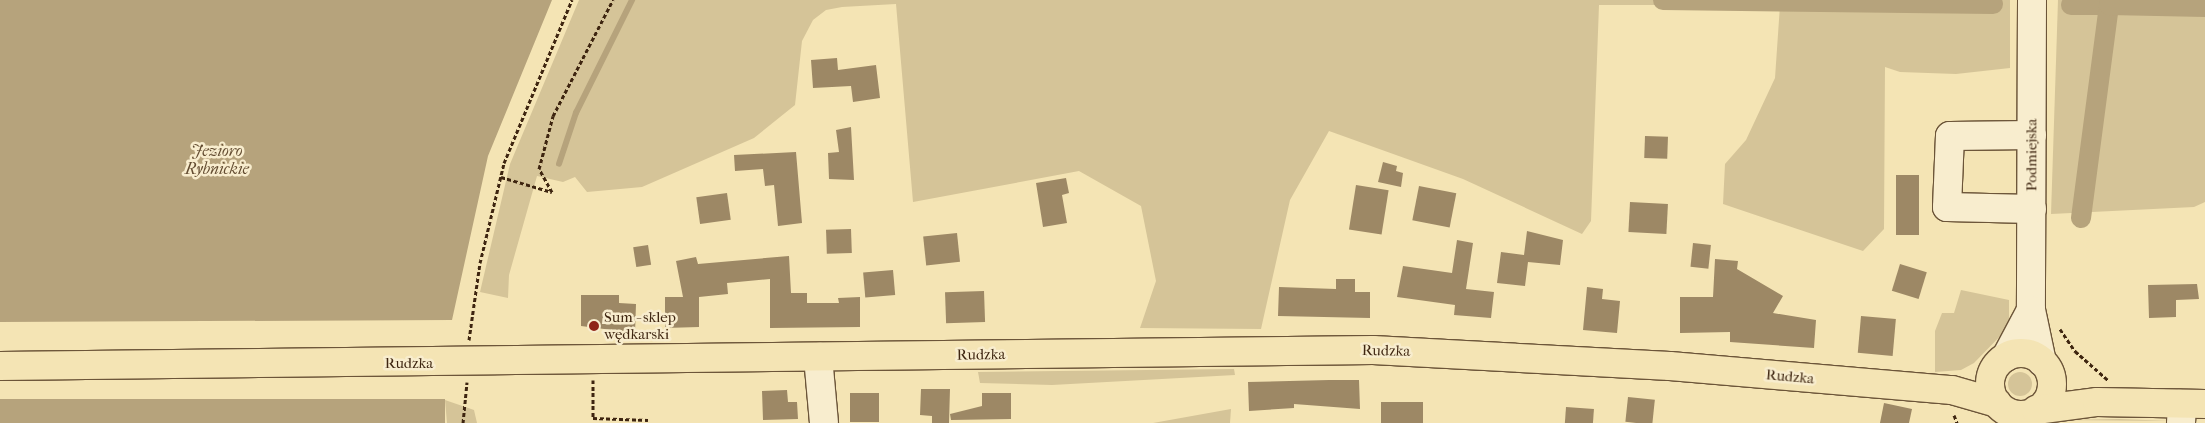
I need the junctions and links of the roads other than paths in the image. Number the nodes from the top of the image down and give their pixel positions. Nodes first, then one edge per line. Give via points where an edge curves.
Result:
1 (2032, 0) edge
2 (2032, 135) junction
3 (2032, 210) junction
4 (2030, 310) junction
5 (818, 357) junction
6 (2000, 363) junction
7 (0, 366) edge
8 (2046, 368) junction
9 (1952, 390) junction
10 (2104, 395) junction
11 (2189, 410) edge
12 (1997, 413) edge
13 (2028, 416) edge
14 (824, 423) edge

1 - 2 street, Podmiejska
2 - 3 street, Podmiejska
2 - 3 street via 1950,136 1946,207
3 - 4 street, Podmiejska
4 - 6 street, Podmiejska
4 - 8 street, Podmiejska
5 - 7 main road, Rudzka
5 - 9 main road, Rudzka via 1307,349 1508,354
5 - 14 street
6 - 8 main road via 2025,354
6 - 9 main road
6 - 12 main road via 1990,388
8 - 10 main road
8 - 13 main road via 2050,394
9 - 12 main road, Rudzka
10 - 11 main road
10 - 13 main road
12 - 13 main road

